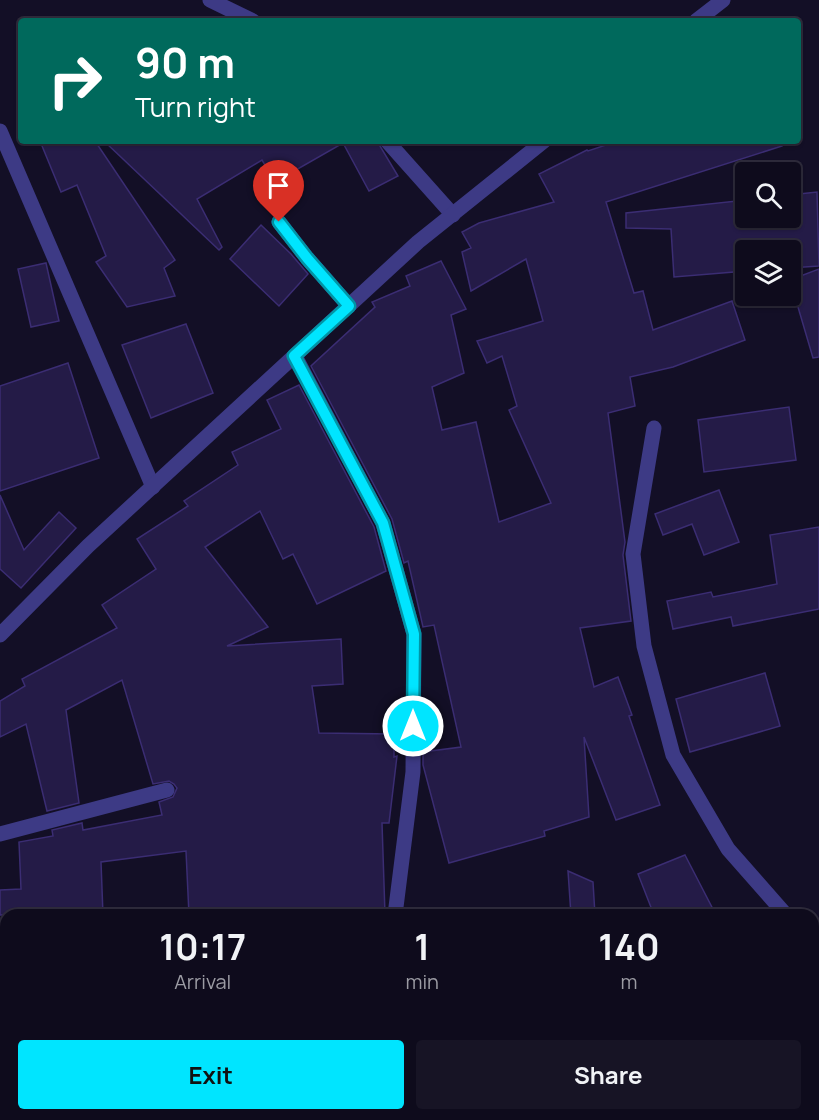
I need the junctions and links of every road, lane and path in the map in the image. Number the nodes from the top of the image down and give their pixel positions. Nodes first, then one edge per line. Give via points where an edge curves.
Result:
1 (210, 0) edge
2 (720, 1) edge
3 (247, 18) edge
4 (700, 18) edge
5 (0, 131) edge
6 (390, 144) edge
7 (540, 144) edge
8 (453, 215) junction
9 (279, 222) dead end
10 (349, 306) junction
11 (294, 356) junction
12 (654, 428) dead end
13 (153, 487) junction
14 (0, 635) edge
15 (168, 790) dead end
16 (0, 834) edge
17 (396, 909) edge
18 (781, 909) edge

1 - 3 street
2 - 4 street
5 - 13 street
6 - 8 street
7 - 8 street
8 - 10 street
9 - 10 street
10 - 11 street
11 - 13 street
11 - 17 street via 383,523 414,634 413,772
12 - 18 street via 633,554 644,646 673,755 728,849
13 - 14 street via 87,546
15 - 16 street

